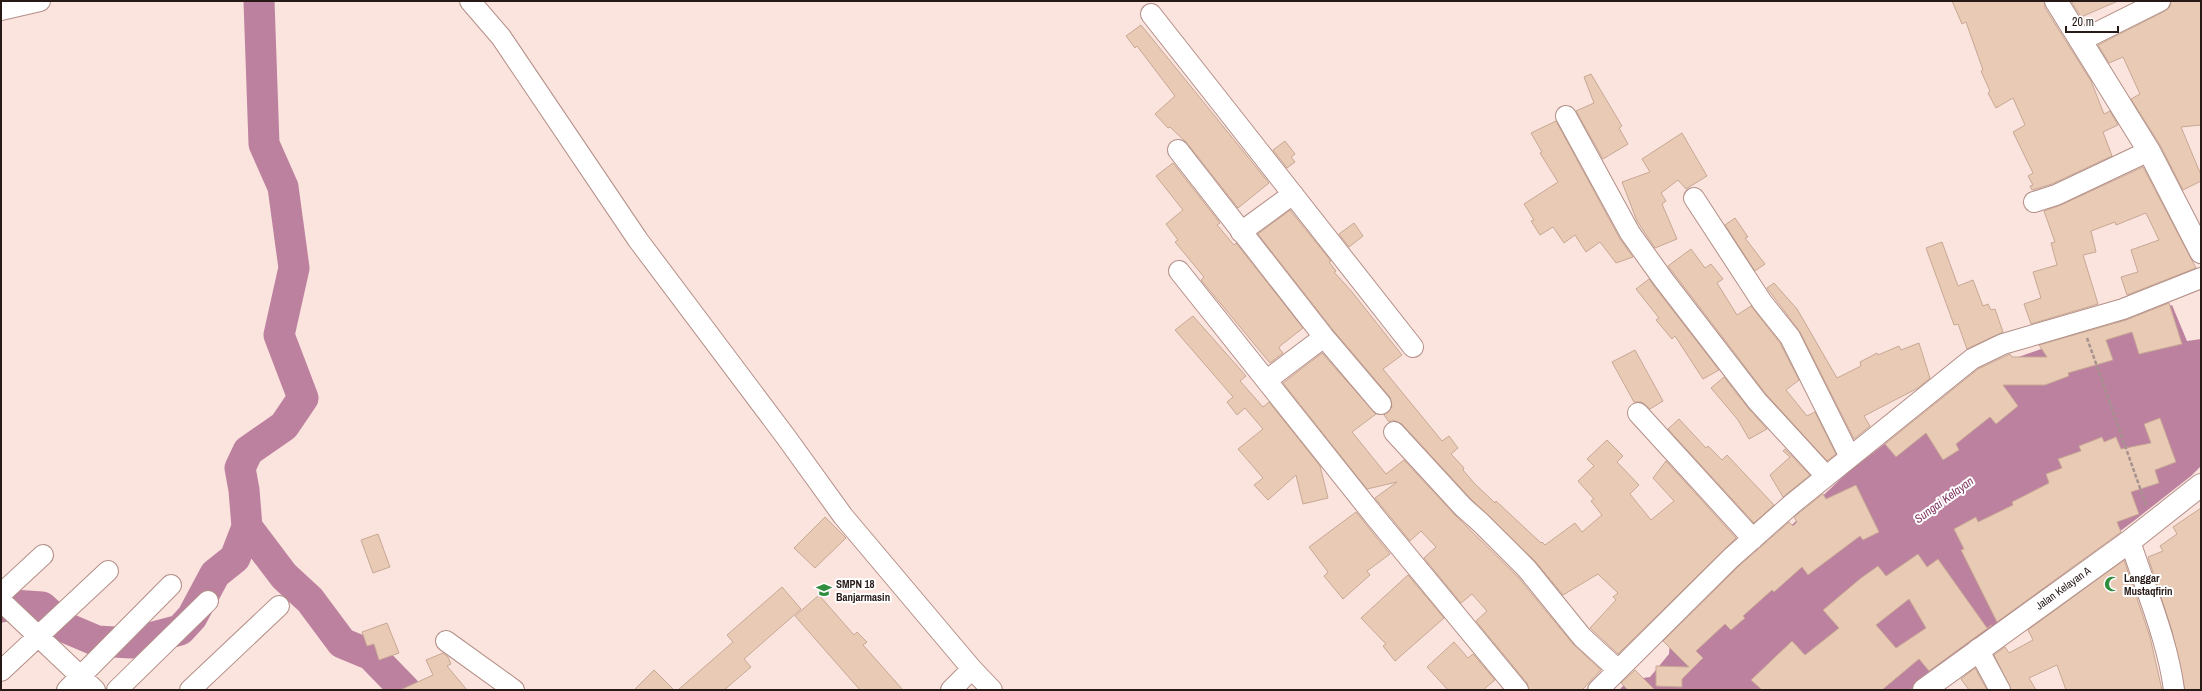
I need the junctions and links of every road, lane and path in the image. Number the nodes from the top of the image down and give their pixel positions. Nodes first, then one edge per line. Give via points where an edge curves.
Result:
1 (40, 1) edge
2 (470, 1) edge
3 (2056, 1) edge
4 (2160, 1) edge
5 (1, 10) edge
6 (1151, 14) dead end
7 (2080, 41) junction
8 (1566, 116) dead end
9 (1178, 150) dead end
10 (2149, 151) junction
11 (1293, 194) junction
12 (1694, 198) dead end
13 (2034, 202) dead end
14 (1241, 232) junction
15 (2201, 252) edge
16 (1179, 271) dead end
17 (2201, 278) edge
18 (2083, 327) junction
19 (1324, 337) junction
20 (1413, 347) dead end
21 (1267, 380) junction
22 (1381, 404) dead end
23 (1638, 413) dead end
24 (1394, 432) dead end
25 (1850, 456) junction
26 (1826, 476) junction
27 (2201, 485) edge
28 (2151, 518) junction
29 (1753, 539) junction
30 (2130, 541) junction
31 (43, 555) dead end
32 (108, 571) dead end
33 (171, 585) dead end
34 (1, 594) edge
35 (1, 601) edge
36 (208, 601) dead end
37 (279, 606) dead end
38 (38, 636) junction
39 (446, 641) dead end
40 (1978, 649) junction
41 (972, 669) junction
42 (1618, 669) junction
43 (1, 671) edge
44 (81, 686) edge
45 (195, 688) edge
46 (117, 690) edge
47 (514, 690) edge
48 (951, 690) edge
49 (992, 690) edge
50 (1518, 690) edge
51 (1598, 690) edge
52 (1924, 690) edge
53 (2000, 690) edge
54 (2174, 690) edge

1 - 5 street
2 - 41 street via 501,37 638,240 843,516
3 - 7 street
4 - 7 street
6 - 11 street
7 - 10 street
8 - 26 street via 1630,233 1663,279 1757,401
9 - 14 street
10 - 13 street via 2063,192
10 - 15 street
11 - 14 street
11 - 20 street
12 - 25 street via 1762,302 1790,337
14 - 19 street
16 - 21 street
17 - 18 street
18 - 25 street via 2003,344 1986,351 1954,372
18 - 28 path
19 - 21 street
19 - 22 street
21 - 50 street via 1376,518
23 - 29 street
24 - 42 street via 1463,508 1527,569 1582,637
25 - 26 street
26 - 29 street
27 - 28 street, Jalan Kelayan A
28 - 30 street, Jalan Kelayan A
29 - 42 street
30 - 40 street, Jalan Kelayan A
30 - 54 street via 2155,616
31 - 34 street
32 - 38 street
33 - 44 street
35 - 38 street
36 - 46 street
37 - 45 street
38 - 43 street
38 - 44 street
39 - 47 street
40 - 52 street, Jalan Kelayan A
40 - 53 street
41 - 48 street
41 - 49 street
42 - 51 street

